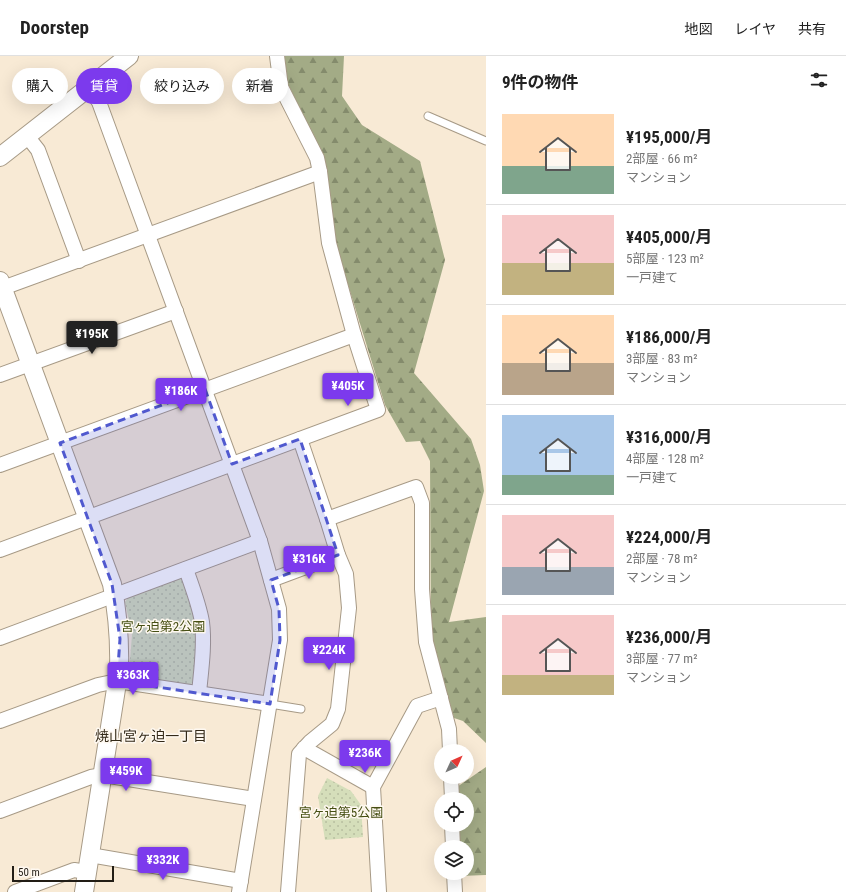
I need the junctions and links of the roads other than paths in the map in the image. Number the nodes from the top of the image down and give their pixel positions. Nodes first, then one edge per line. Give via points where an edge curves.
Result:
1 (129, 56) edge
2 (277, 56) edge
3 (114, 68) edge
4 (76, 97) edge
5 (101, 104) edge
6 (428, 116) dead end
7 (26, 136) junction
8 (486, 141) edge
9 (2, 152) edge
10 (320, 172) junction
11 (148, 235) junction
12 (79, 261) junction
13 (1, 286) edge
14 (176, 311) junction
15 (354, 335) junction
16 (31, 364) junction
17 (0, 375) edge
18 (205, 390) junction
19 (300, 439) junction
20 (60, 443) junction
21 (0, 464) edge
22 (232, 464) junction
23 (87, 518) junction
24 (328, 519) junction
25 (260, 541) junction
26 (0, 550) edge
27 (338, 555) junction
28 (186, 569) junction
29 (271, 580) junction
30 (114, 596) junction
31 (0, 638) edge
32 (117, 680) junction
33 (199, 693) junction
34 (442, 698) junction
35 (270, 704) junction
36 (301, 709) dead end
37 (0, 721) edge
38 (450, 744) edge
39 (304, 748) junction
40 (103, 775) junction
41 (373, 787) junction
42 (254, 799) junction
43 (0, 811) edge
44 (89, 864) junction
45 (454, 880) edge
46 (240, 886) edge
47 (15, 892) edge
48 (84, 892) edge
49 (288, 892) edge
50 (379, 892) edge
51 (455, 892) edge

1 - 3 street
2 - 10 street via 281,87 317,158
4 - 7 street
5 - 11 street
6 - 8 lane
7 - 9 street
7 - 12 street via 38,150
10 - 11 street
10 - 15 street via 328,243
11 - 12 street
11 - 14 street
12 - 13 street
13 - 16 street
14 - 16 street
14 - 18 street
15 - 18 street
15 - 19 street via 378,410
16 - 17 street
16 - 20 street
18 - 20 street
18 - 22 street
19 - 22 street
19 - 24 street
20 - 21 street
20 - 23 street
22 - 23 street
22 - 25 street
23 - 26 street
23 - 30 street via 112,584
24 - 27 street
24 - 34 street via 416,487 422,503 422,589 426,642
25 - 28 street
25 - 29 street
27 - 29 street
27 - 39 street via 346,574 349,608 338,709 332,724
28 - 30 street
28 - 33 street via 202,624
29 - 35 street via 279,609 280,640
30 - 31 street
30 - 32 street via 120,639
32 - 33 street
32 - 37 street
32 - 40 street
33 - 35 street
34 - 38 street
34 - 41 street via 417,706
35 - 36 lane
35 - 42 street
39 - 41 street
39 - 49 street via 299,754
40 - 42 street
40 - 43 street via 91,777
40 - 44 street
41 - 50 street
42 - 46 street
44 - 46 street
44 - 47 street
44 - 48 street
45 - 51 street

